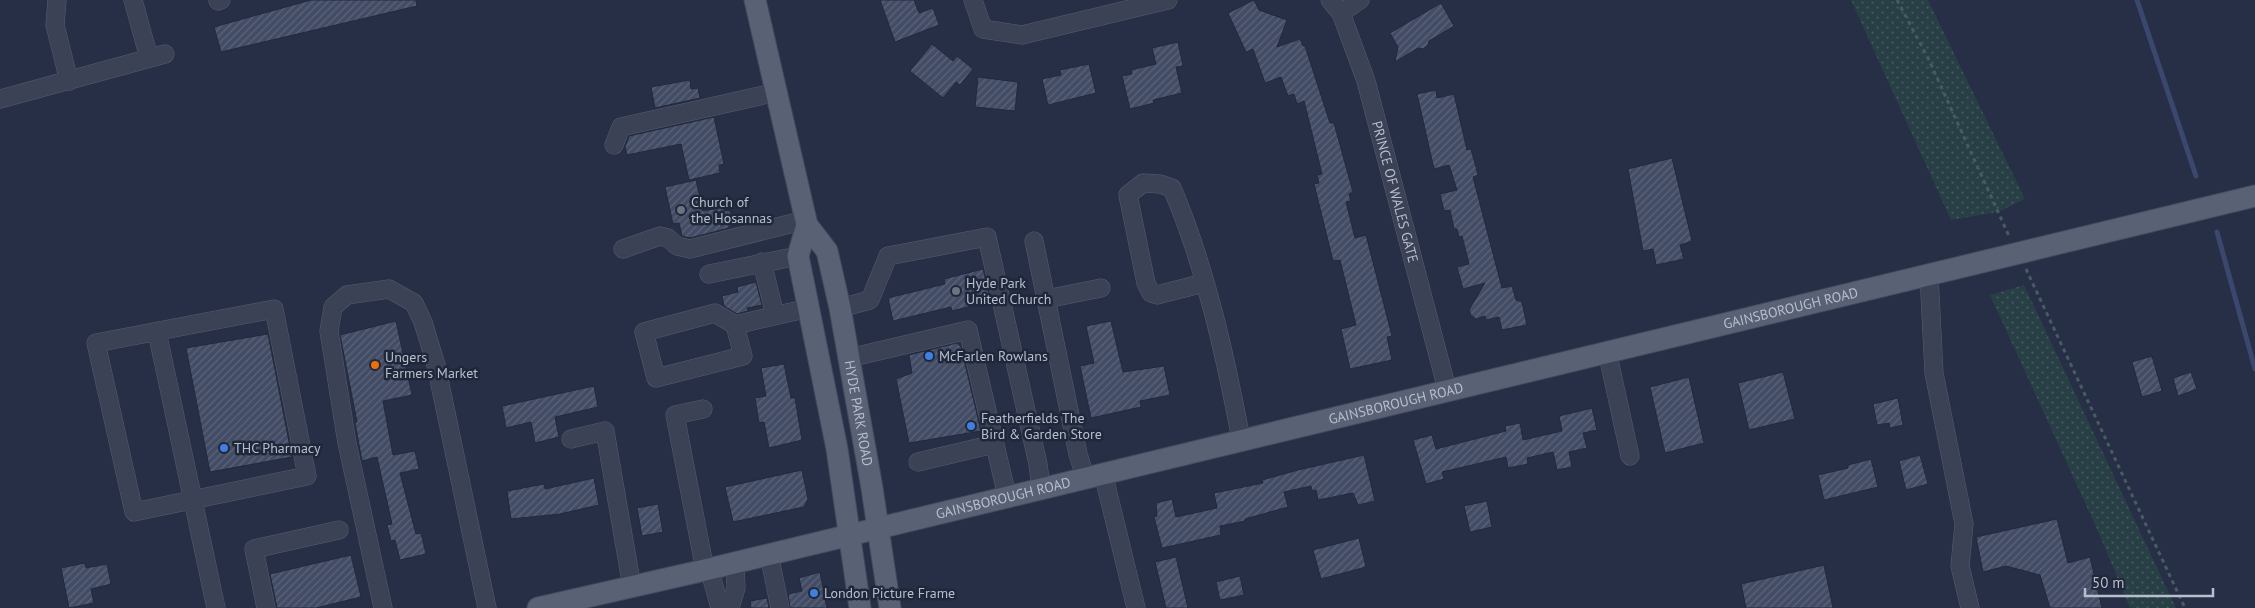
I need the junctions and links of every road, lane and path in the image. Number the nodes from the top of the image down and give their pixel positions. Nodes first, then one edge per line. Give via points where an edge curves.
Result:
1 (56, 0) edge
2 (133, 0) edge
3 (755, 0) edge
4 (973, 0) edge
5 (1168, 0) edge
6 (1360, 0) edge
7 (1897, 0) edge
8 (1336, 6) edge
9 (69, 81) junction
10 (777, 92) junction
11 (0, 99) edge
12 (614, 145) dead end
13 (2255, 196) edge
14 (806, 222) junction
15 (2004, 226) dead end
16 (1034, 241) dead end
17 (623, 249) dead end
18 (798, 256) junction
19 (762, 262) junction
20 (2026, 268) dead end
21 (709, 274) dead end
22 (1929, 275) junction
23 (1204, 283) junction
24 (1101, 288) dead end
25 (1046, 300) junction
26 (809, 308) junction
27 (840, 308) junction
28 (775, 315) junction
29 (735, 325) junction
30 (157, 332) junction
31 (1607, 351) junction
32 (849, 358) junction
33 (1447, 389) junction
34 (703, 409) dead end
35 (571, 439) dead end
36 (1242, 439) junction
37 (994, 444) junction
38 (1630, 456) dead end
39 (918, 462) dead end
40 (1094, 475) junction
41 (1041, 488) junction
42 (1007, 496) junction
43 (193, 501) junction
44 (878, 527) junction
45 (339, 530) dead end
46 (850, 534) junction
47 (770, 554) junction
48 (735, 562) junction
49 (707, 569) junction
50 (632, 587) junction
51 (1130, 607) edge
52 (216, 608) edge
53 (266, 608) edge
54 (383, 608) edge
55 (487, 608) edge
56 (538, 608) edge
57 (720, 608) edge
58 (730, 608) edge
59 (780, 608) edge
60 (860, 608) edge
61 (890, 608) edge
62 (1970, 608) edge
63 (2185, 608) edge

1 - 9 street via 55,25
2 - 9 street via 157,56
3 - 10 main road, HYDE PARK ROAD
4 - 5 street via 983,29 1022,36
6 - 8 street
7 - 15 path via 1928,58
8 - 33 street, PRINCE OF WALES GATE via 1366,81
9 - 11 street
10 - 12 street via 621,126
10 - 14 main road, HYDE PARK ROAD
13 - 22 main road, GAINSBOROUGH ROAD
14 - 17 street via 690,248 677,246 660,236
14 - 18 main road, HYDE PARK ROAD
14 - 27 main road, HYDE PARK ROAD via 827,251
16 - 25 street
18 - 19 street
18 - 26 main road, HYDE PARK ROAD
19 - 21 street
19 - 28 street
20 - 63 path
22 - 31 main road, GAINSBOROUGH ROAD
22 - 62 street via 1934,373 1964,524 1960,566
23 - 23 street via 1172,188 1143,183 1128,195 1146,283 1151,293 1157,296
23 - 36 street
24 - 25 street
25 - 40 street via 1078,454
26 - 28 street
26 - 46 main road, HYDE PARK ROAD
27 - 32 main road, HYDE PARK ROAD
27 - 41 street via 870,300 888,256 987,236
28 - 29 street
29 - 29 street via 743,356 656,378 644,332 715,313
30 - 43 street
30 - 43 street via 96,343 134,512
30 - 43 street via 274,309 307,476
31 - 33 main road, GAINSBOROUGH ROAD
31 - 38 street
32 - 37 street via 968,330
32 - 44 main road, HYDE PARK ROAD
33 - 36 main road, GAINSBOROUGH ROAD
34 - 49 street via 674,414
35 - 50 street via 605,431
36 - 40 main road, GAINSBOROUGH ROAD
37 - 39 street
37 - 42 street
40 - 41 main road, GAINSBOROUGH ROAD
40 - 51 street
41 - 42 main road, GAINSBOROUGH ROAD
42 - 44 main road, GAINSBOROUGH ROAD
43 - 52 street
44 - 46 main road, GAINSBOROUGH ROAD
44 - 61 main road, HYDE PARK ROAD
45 - 53 street via 254,549
46 - 47 main road, GAINSBOROUGH ROAD
46 - 60 main road, HYDE PARK ROAD
47 - 48 main road, GAINSBOROUGH ROAD
47 - 59 street
48 - 49 main road, GAINSBOROUGH ROAD
48 - 58 street via 736,588
49 - 50 main road, GAINSBOROUGH ROAD
49 - 57 street
50 - 56 main road, GAINSBOROUGH ROAD
54 - 55 street via 347,443 329,331 333,307 347,295 390,288 414,303 423,322 436,365

